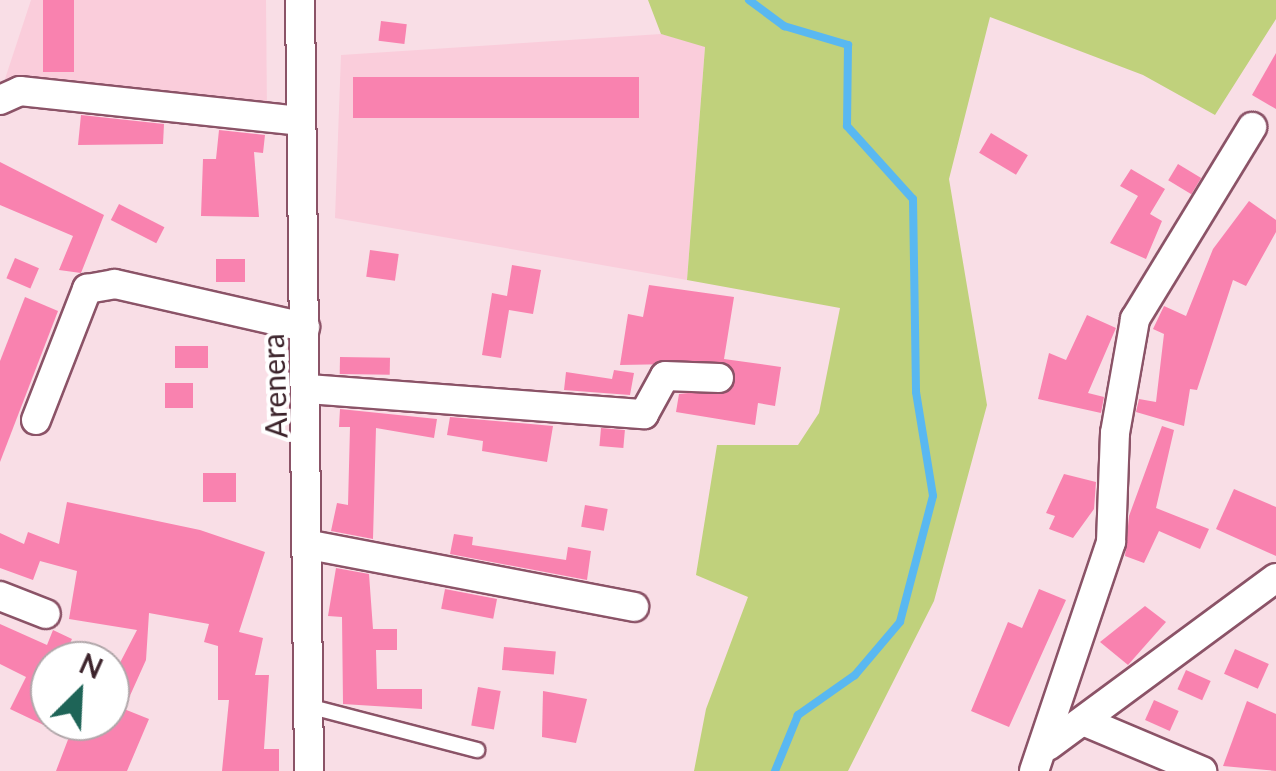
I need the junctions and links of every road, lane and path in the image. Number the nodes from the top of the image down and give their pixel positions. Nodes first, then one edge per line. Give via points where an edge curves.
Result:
1 (300, 0) edge
2 (0, 100) edge
3 (299, 121) junction
4 (1252, 127) dead end
5 (305, 327) junction
6 (719, 378) dead end
7 (308, 389) junction
8 (36, 420) dead end
9 (310, 545) junction
10 (1276, 578) edge
11 (0, 596) edge
12 (634, 608) dead end
13 (46, 614) dead end
14 (308, 706) junction
15 (1088, 723) junction
16 (1048, 746) junction
17 (478, 750) dead end
18 (309, 771) edge
19 (1034, 771) edge
20 (1202, 771) edge

1 - 3 street, Arenera
2 - 3 street via 20,92
3 - 5 street, Arenera
4 - 16 street via 1135,318 1114,434 1111,542
5 - 7 street, Arenera
5 - 8 street via 114,284 88,289
6 - 7 street via 665,376 644,414
7 - 9 street, Arenera
9 - 12 street
9 - 14 street, Arenera
10 - 15 street
11 - 13 street
14 - 17 lane
14 - 18 street, Arenera
15 - 16 street
15 - 20 street
16 - 19 street

